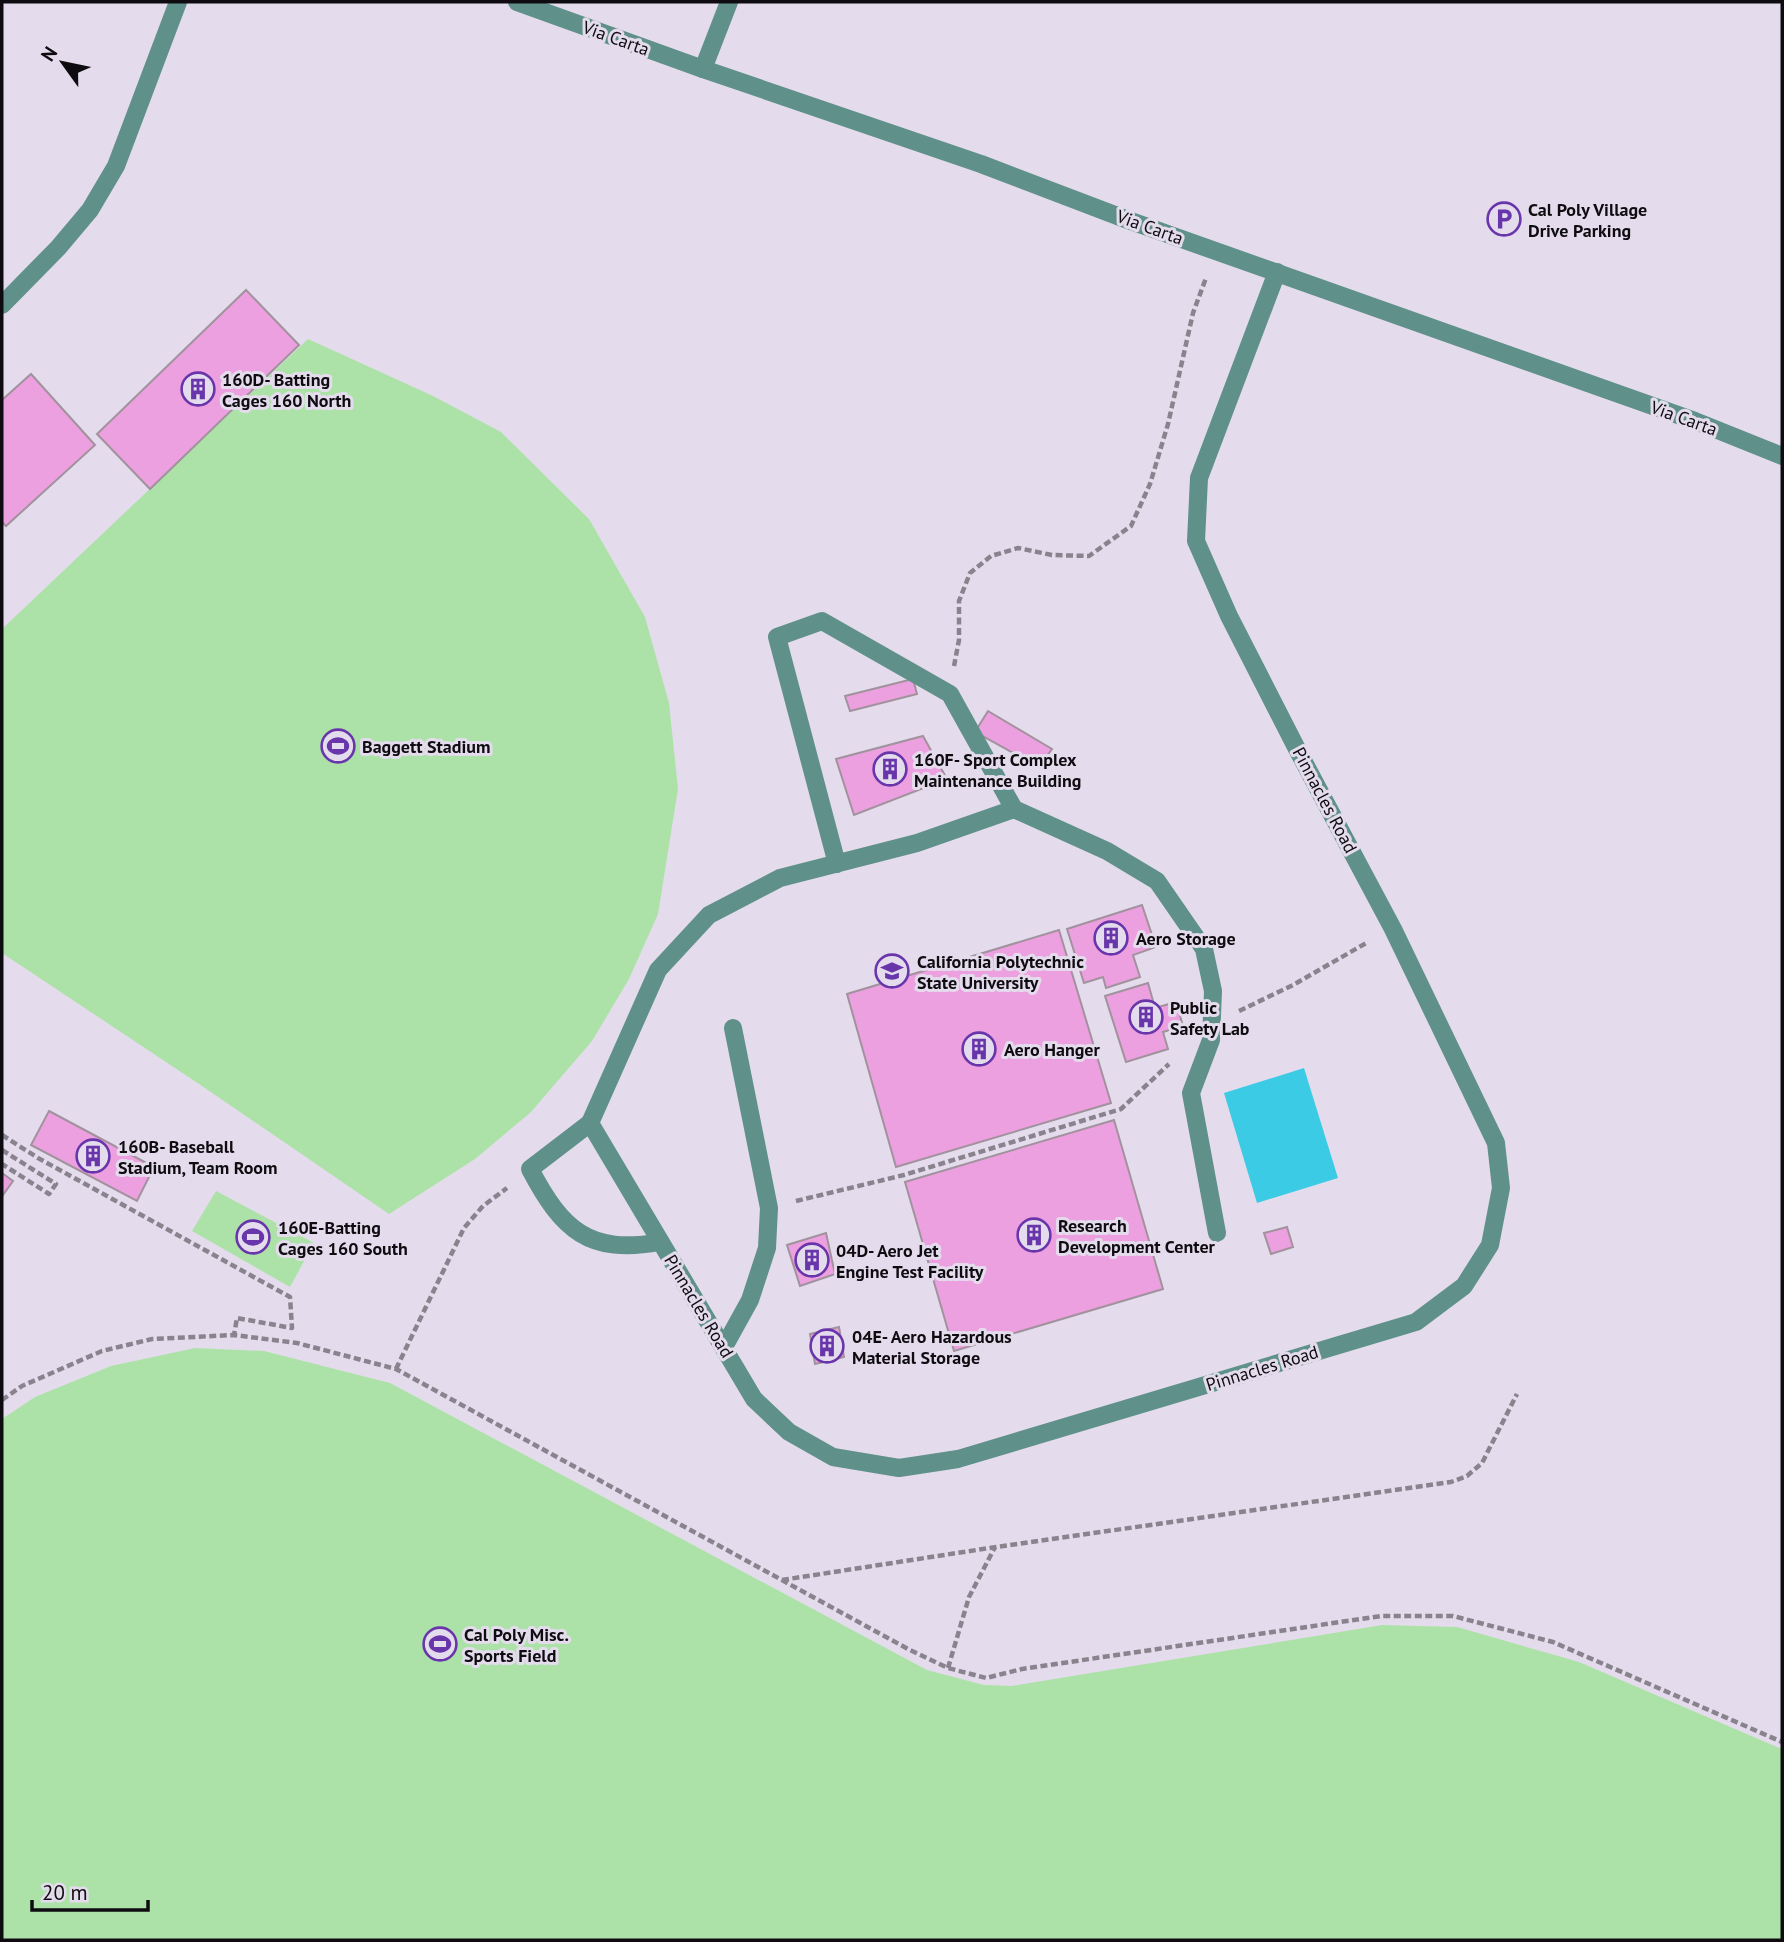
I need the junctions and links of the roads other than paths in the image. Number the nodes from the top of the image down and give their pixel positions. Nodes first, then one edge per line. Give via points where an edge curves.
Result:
1 (178, 2) edge
2 (517, 2) edge
3 (729, 2) edge
4 (703, 69) junction
5 (1277, 272) junction
6 (2, 305) edge
7 (1782, 456) edge
8 (1014, 809) junction
9 (837, 863) junction
10 (733, 1028) dead end
11 (590, 1123) junction
12 (1217, 1233) dead end
13 (660, 1241) junction
14 (724, 1347) junction

1 - 6 street via 116,166 90,210
2 - 4 street, Via Carta
3 - 4 street
4 - 5 street, Via Carta
5 - 7 street, Via Carta
5 - 14 street, Pinnacles Road via 1199,478 1196,541 1229,616 1393,929 1496,1143 1501,1188 1490,1245 1464,1286 1416,1322 958,1459 899,1468 833,1457 789,1432 754,1399
8 - 9 street via 917,843
8 - 9 street via 950,694 822,621 777,637
8 - 12 street via 1107,851 1157,881 1204,949 1213,991 1211,1040 1191,1093
9 - 11 street via 780,878 709,915 658,970
10 - 14 street via 769,1208 767,1248 750,1300
11 - 13 street, Pinnacles Road
11 - 13 street via 530,1169 546,1199 568,1225 595,1241 632,1247
13 - 14 street, Pinnacles Road

